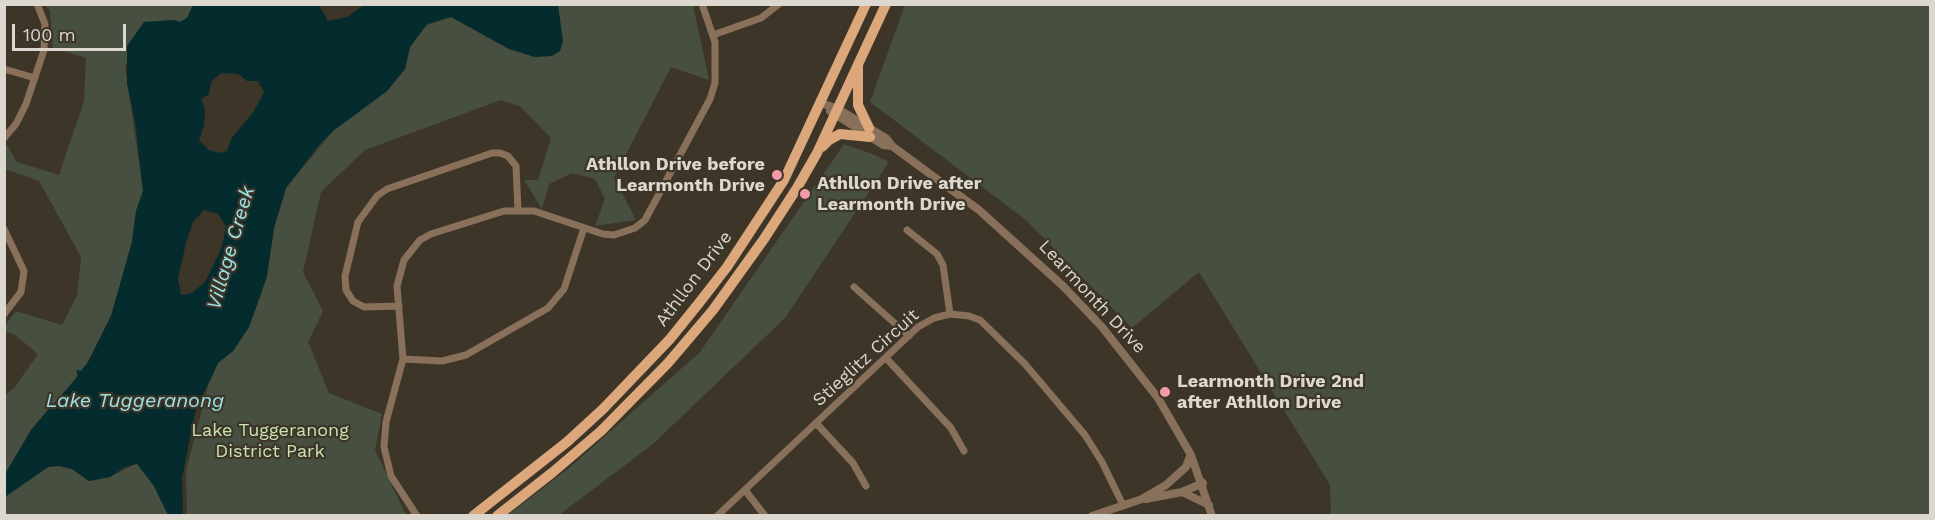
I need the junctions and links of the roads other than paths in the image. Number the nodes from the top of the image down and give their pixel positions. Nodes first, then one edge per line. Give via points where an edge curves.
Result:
1 (37, 4) edge
2 (702, 4) edge
3 (779, 4) edge
4 (866, 4) edge
5 (886, 4) edge
6 (713, 35) junction
7 (858, 66) junction
8 (4, 69) edge
9 (35, 78) junction
10 (822, 103) junction
11 (836, 112) junction
12 (870, 133) junction
13 (4, 138) edge
14 (817, 153) junction
15 (518, 210) junction
16 (584, 228) junction
17 (4, 229) edge
18 (907, 230) dead end
19 (854, 287) dead end
20 (399, 306) junction
21 (4, 314) edge
22 (950, 314) junction
23 (909, 336) junction
24 (886, 358) junction
25 (403, 359) junction
26 (816, 423) junction
27 (964, 451) dead end
28 (1191, 455) junction
29 (1203, 483) junction
30 (866, 486) dead end
31 (745, 490) junction
32 (1182, 492) junction
33 (1142, 499) junction
34 (1123, 505) junction
35 (1209, 505) junction
36 (416, 515) edge
37 (472, 516) edge
38 (497, 516) edge
39 (717, 516) edge
40 (765, 516) edge
41 (1092, 516) edge
42 (1212, 516) edge

1 - 9 street via 46,37
2 - 6 street
3 - 6 street via 761,18
4 - 10 main road, Athllon Drive
5 - 7 main road, Athllon Drive
6 - 16 street via 717,66 710,99 649,215 635,228 619,234
7 - 11 main road, Athllon Drive
7 - 12 main road via 858,105
8 - 9 street
9 - 13 street via 20,118
10 - 11 street, Learmonth Drive
10 - 37 main road, Athllon Drive via 784,180 727,267 670,339 567,442
11 - 12 street, Learmonth Drive
11 - 14 main road, Athllon Drive
12 - 14 main road via 840,134
12 - 28 street, Learmonth Drive via 979,210 1063,286 1139,372
14 - 38 main road, Athllon Drive via 748,263 668,363 601,431
15 - 16 street
15 - 20 street via 497,213 420,240 399,273
15 - 20 street via 516,166 500,153 387,189 377,196 358,222 345,276 346,290 363,307
16 - 25 street via 564,289 549,308 466,355 442,361
17 - 21 street via 24,271 21,292
18 - 22 street via 936,254 943,265
19 - 23 street
20 - 25 street
22 - 23 street, Stieglitz Circuit via 928,320
22 - 34 street via 980,320 1026,364 1085,435
23 - 24 street, Stieglitz Circuit
24 - 26 street, Stieglitz Circuit
24 - 27 street via 951,428
25 - 36 street via 384,447 391,476
26 - 30 street via 853,463
26 - 31 street, Stieglitz Circuit
28 - 29 street, Learmonth Drive
28 - 33 street via 1179,475
29 - 32 street
29 - 35 street, Learmonth Drive
31 - 39 street, Stieglitz Circuit
31 - 40 street
32 - 33 street
32 - 35 street
33 - 34 street
34 - 41 street
35 - 42 street, Learmonth Drive

